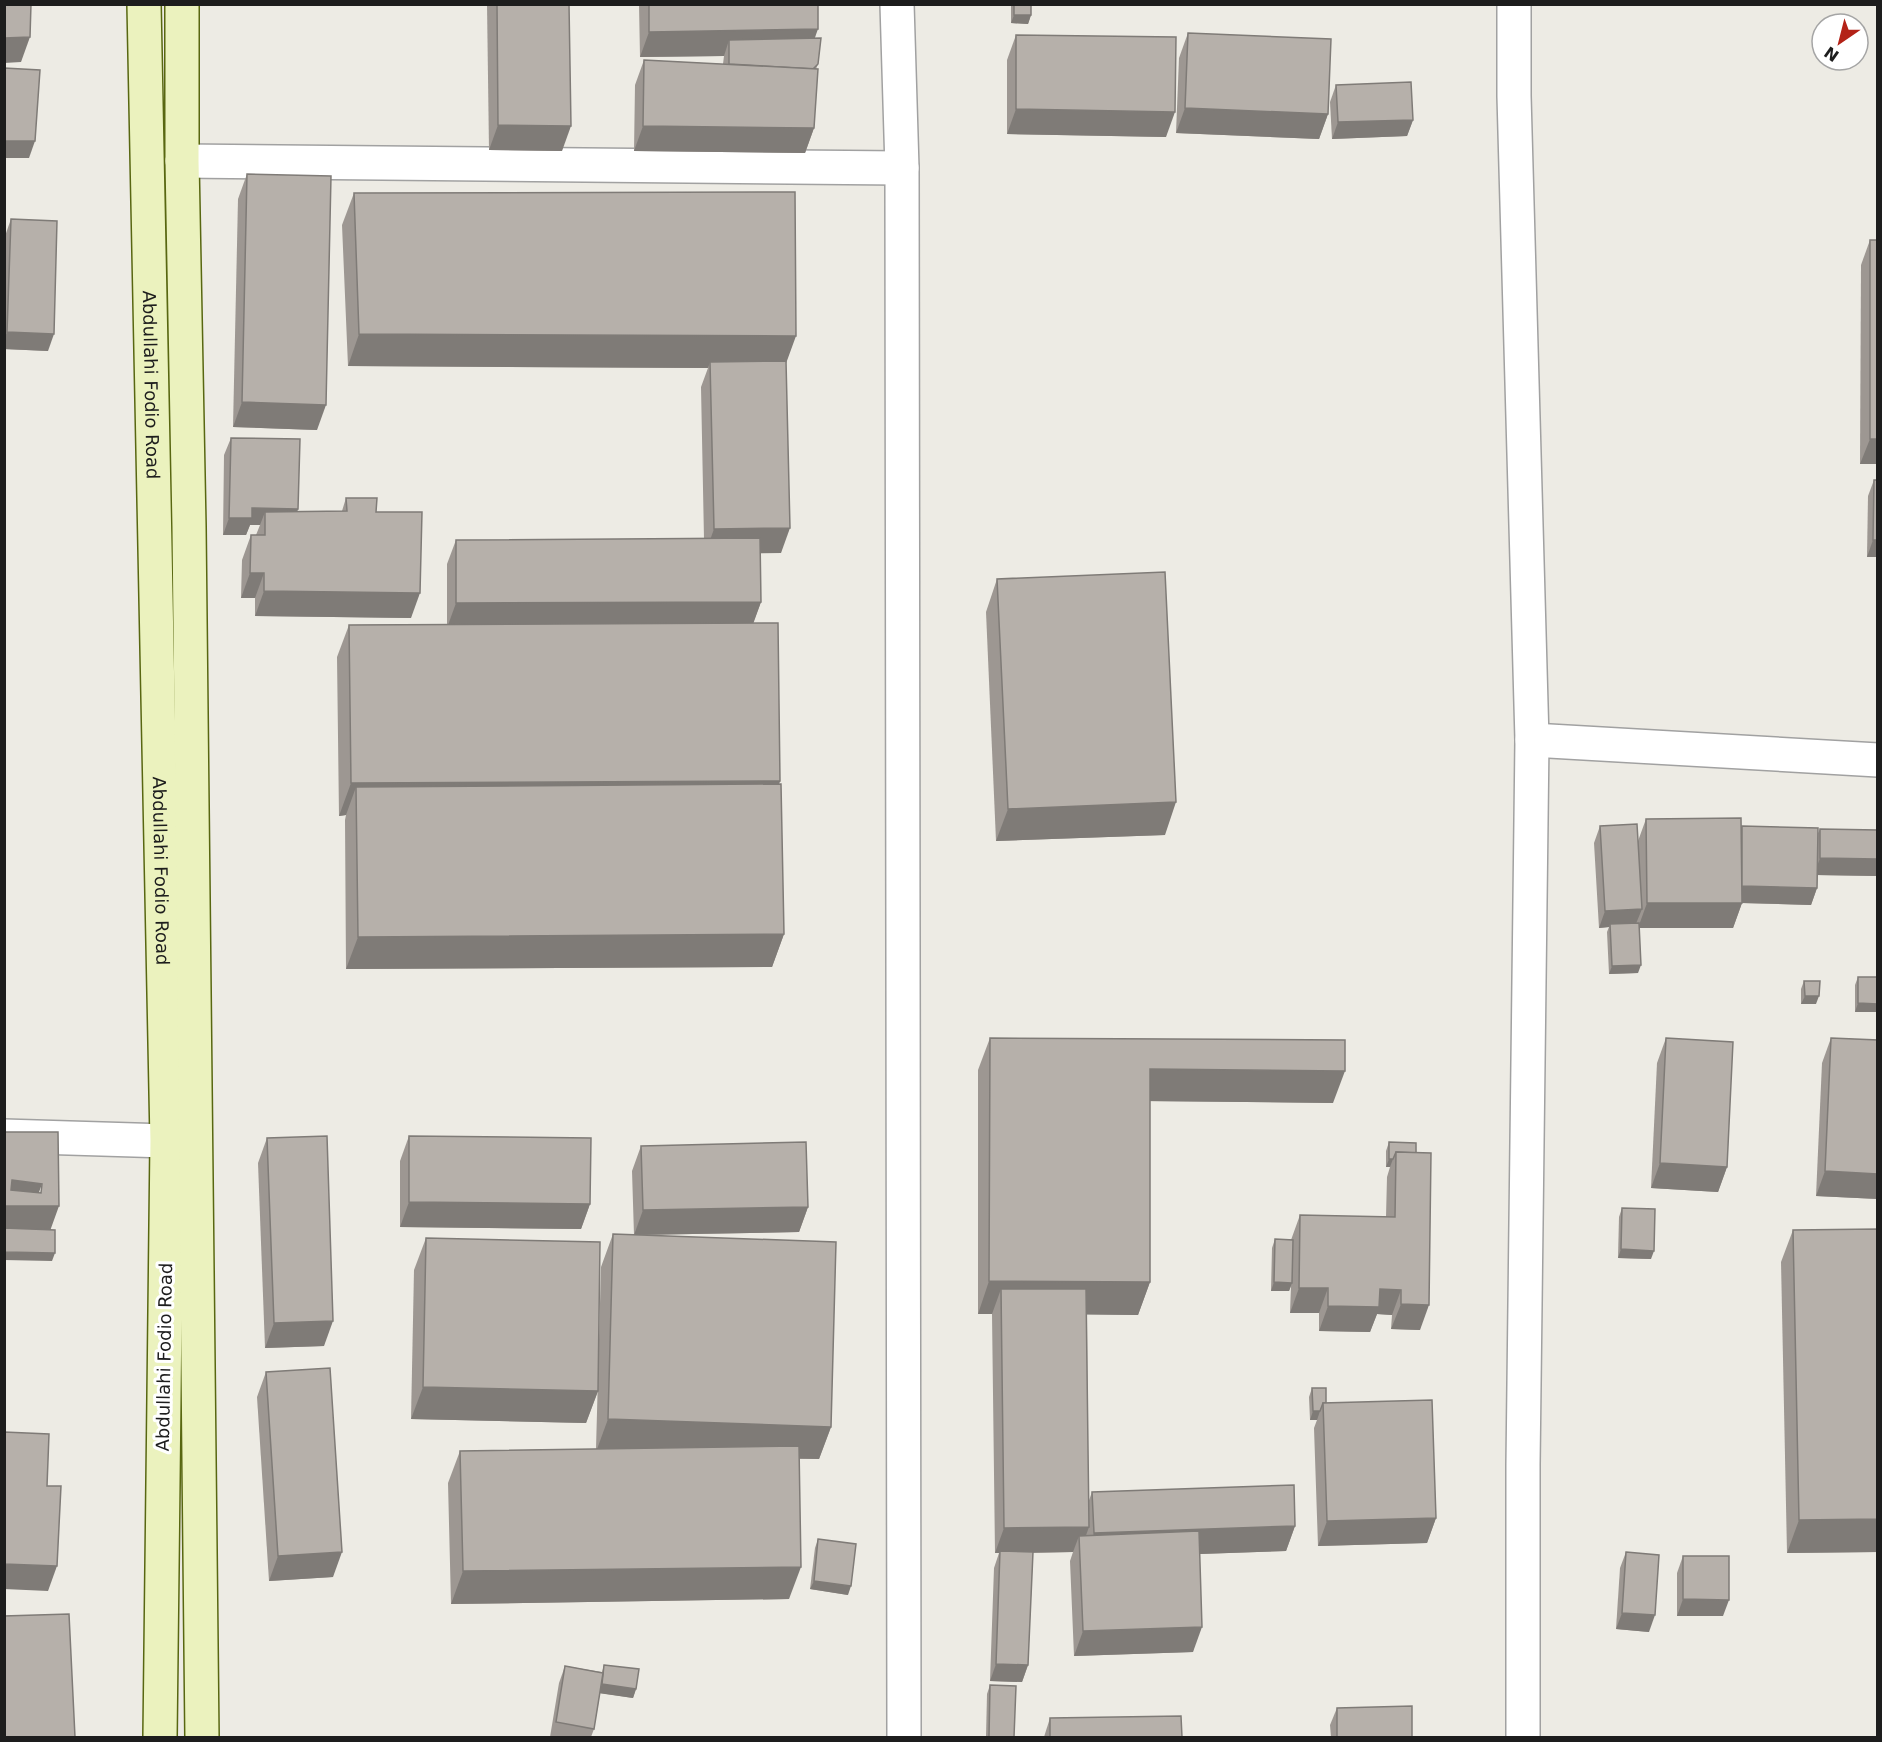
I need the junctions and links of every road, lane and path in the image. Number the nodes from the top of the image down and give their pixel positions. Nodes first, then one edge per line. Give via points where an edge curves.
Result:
1 (144, 4) edge
2 (182, 4) edge
3 (897, 4) edge
4 (1514, 4) edge
5 (182, 160) junction
6 (902, 168) junction
7 (1532, 740) junction
8 (1878, 760) edge
9 (4, 1137) edge
10 (167, 1142) junction
11 (160, 1737) edge
12 (202, 1737) edge
13 (904, 1737) edge
14 (1523, 1737) edge

1 - 10 main road, Abdullahi Fodio Road
2 - 5 main road, Abdullahi Fodio Road
3 - 6 street
4 - 7 street
5 - 6 street
5 - 12 main road, Abdullahi Fodio Road
6 - 13 street
7 - 8 street
7 - 14 street
9 - 10 street
10 - 11 main road, Abdullahi Fodio Road

